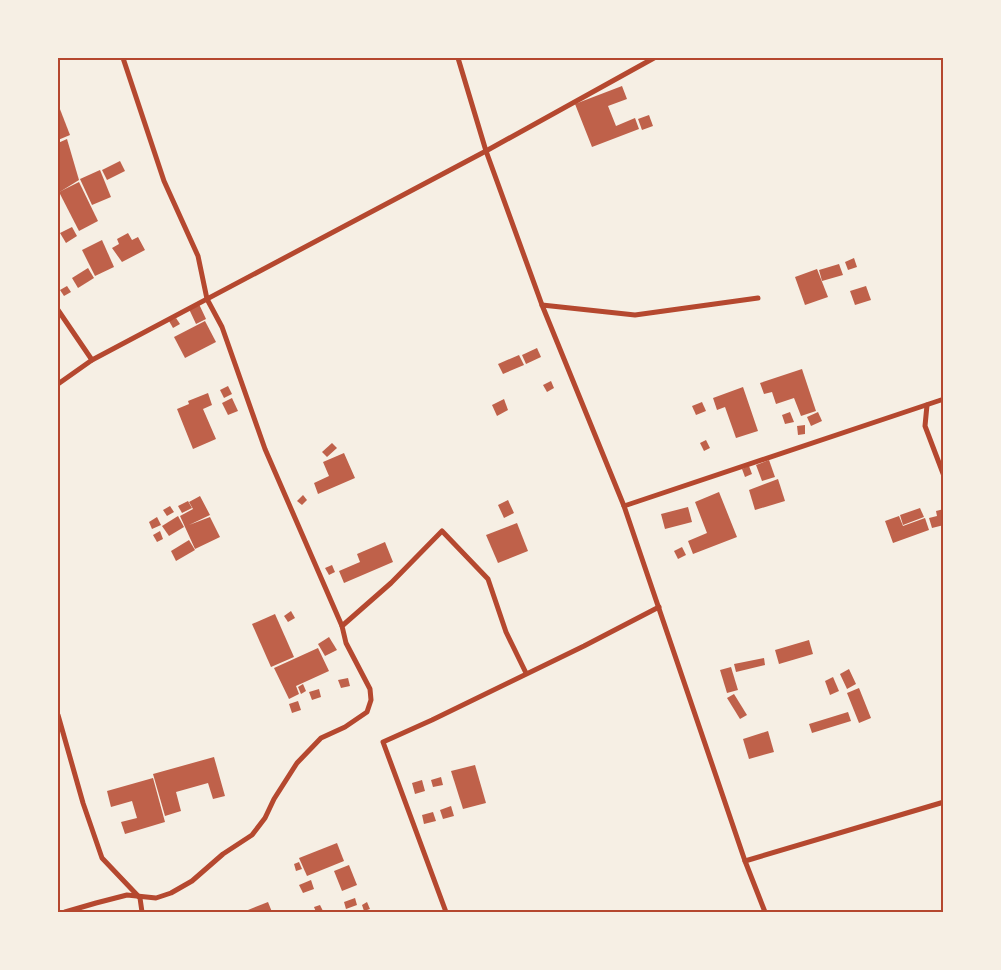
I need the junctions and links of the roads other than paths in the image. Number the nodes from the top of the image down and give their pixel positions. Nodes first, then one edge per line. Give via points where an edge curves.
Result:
1 (123, 58) edge
2 (458, 58) edge
3 (654, 58) edge
4 (486, 151) junction
5 (758, 298) dead end
6 (207, 299) junction
7 (542, 305) junction
8 (58, 310) edge
9 (92, 360) junction
10 (58, 384) edge
11 (944, 399) edge
12 (927, 405) junction
13 (944, 476) edge
14 (624, 506) junction
15 (659, 607) junction
16 (342, 626) junction
17 (526, 673) junction
18 (58, 715) edge
19 (944, 802) edge
20 (745, 861) junction
21 (140, 898) junction
22 (65, 912) edge
23 (142, 912) edge
24 (446, 912) edge
25 (765, 912) edge

1 - 6 street via 164,181 198,256
2 - 4 street
3 - 4 street
4 - 6 street
4 - 7 street
5 - 7 street via 636,315
6 - 9 street
6 - 16 street via 222,327 265,449
7 - 14 street
8 - 9 street
9 - 10 street
11 - 12 street
12 - 13 street via 925,426
12 - 14 street
14 - 15 street
15 - 17 street
15 - 20 street
16 - 17 street via 391,583 442,531 488,579 506,632
16 - 21 street via 346,643 370,689 367,712 321,738 297,762 252,835 178,889 156,898
17 - 24 street via 383,742
18 - 21 street via 102,858
19 - 20 street
20 - 25 street
21 - 22 street via 127,896
21 - 23 street

